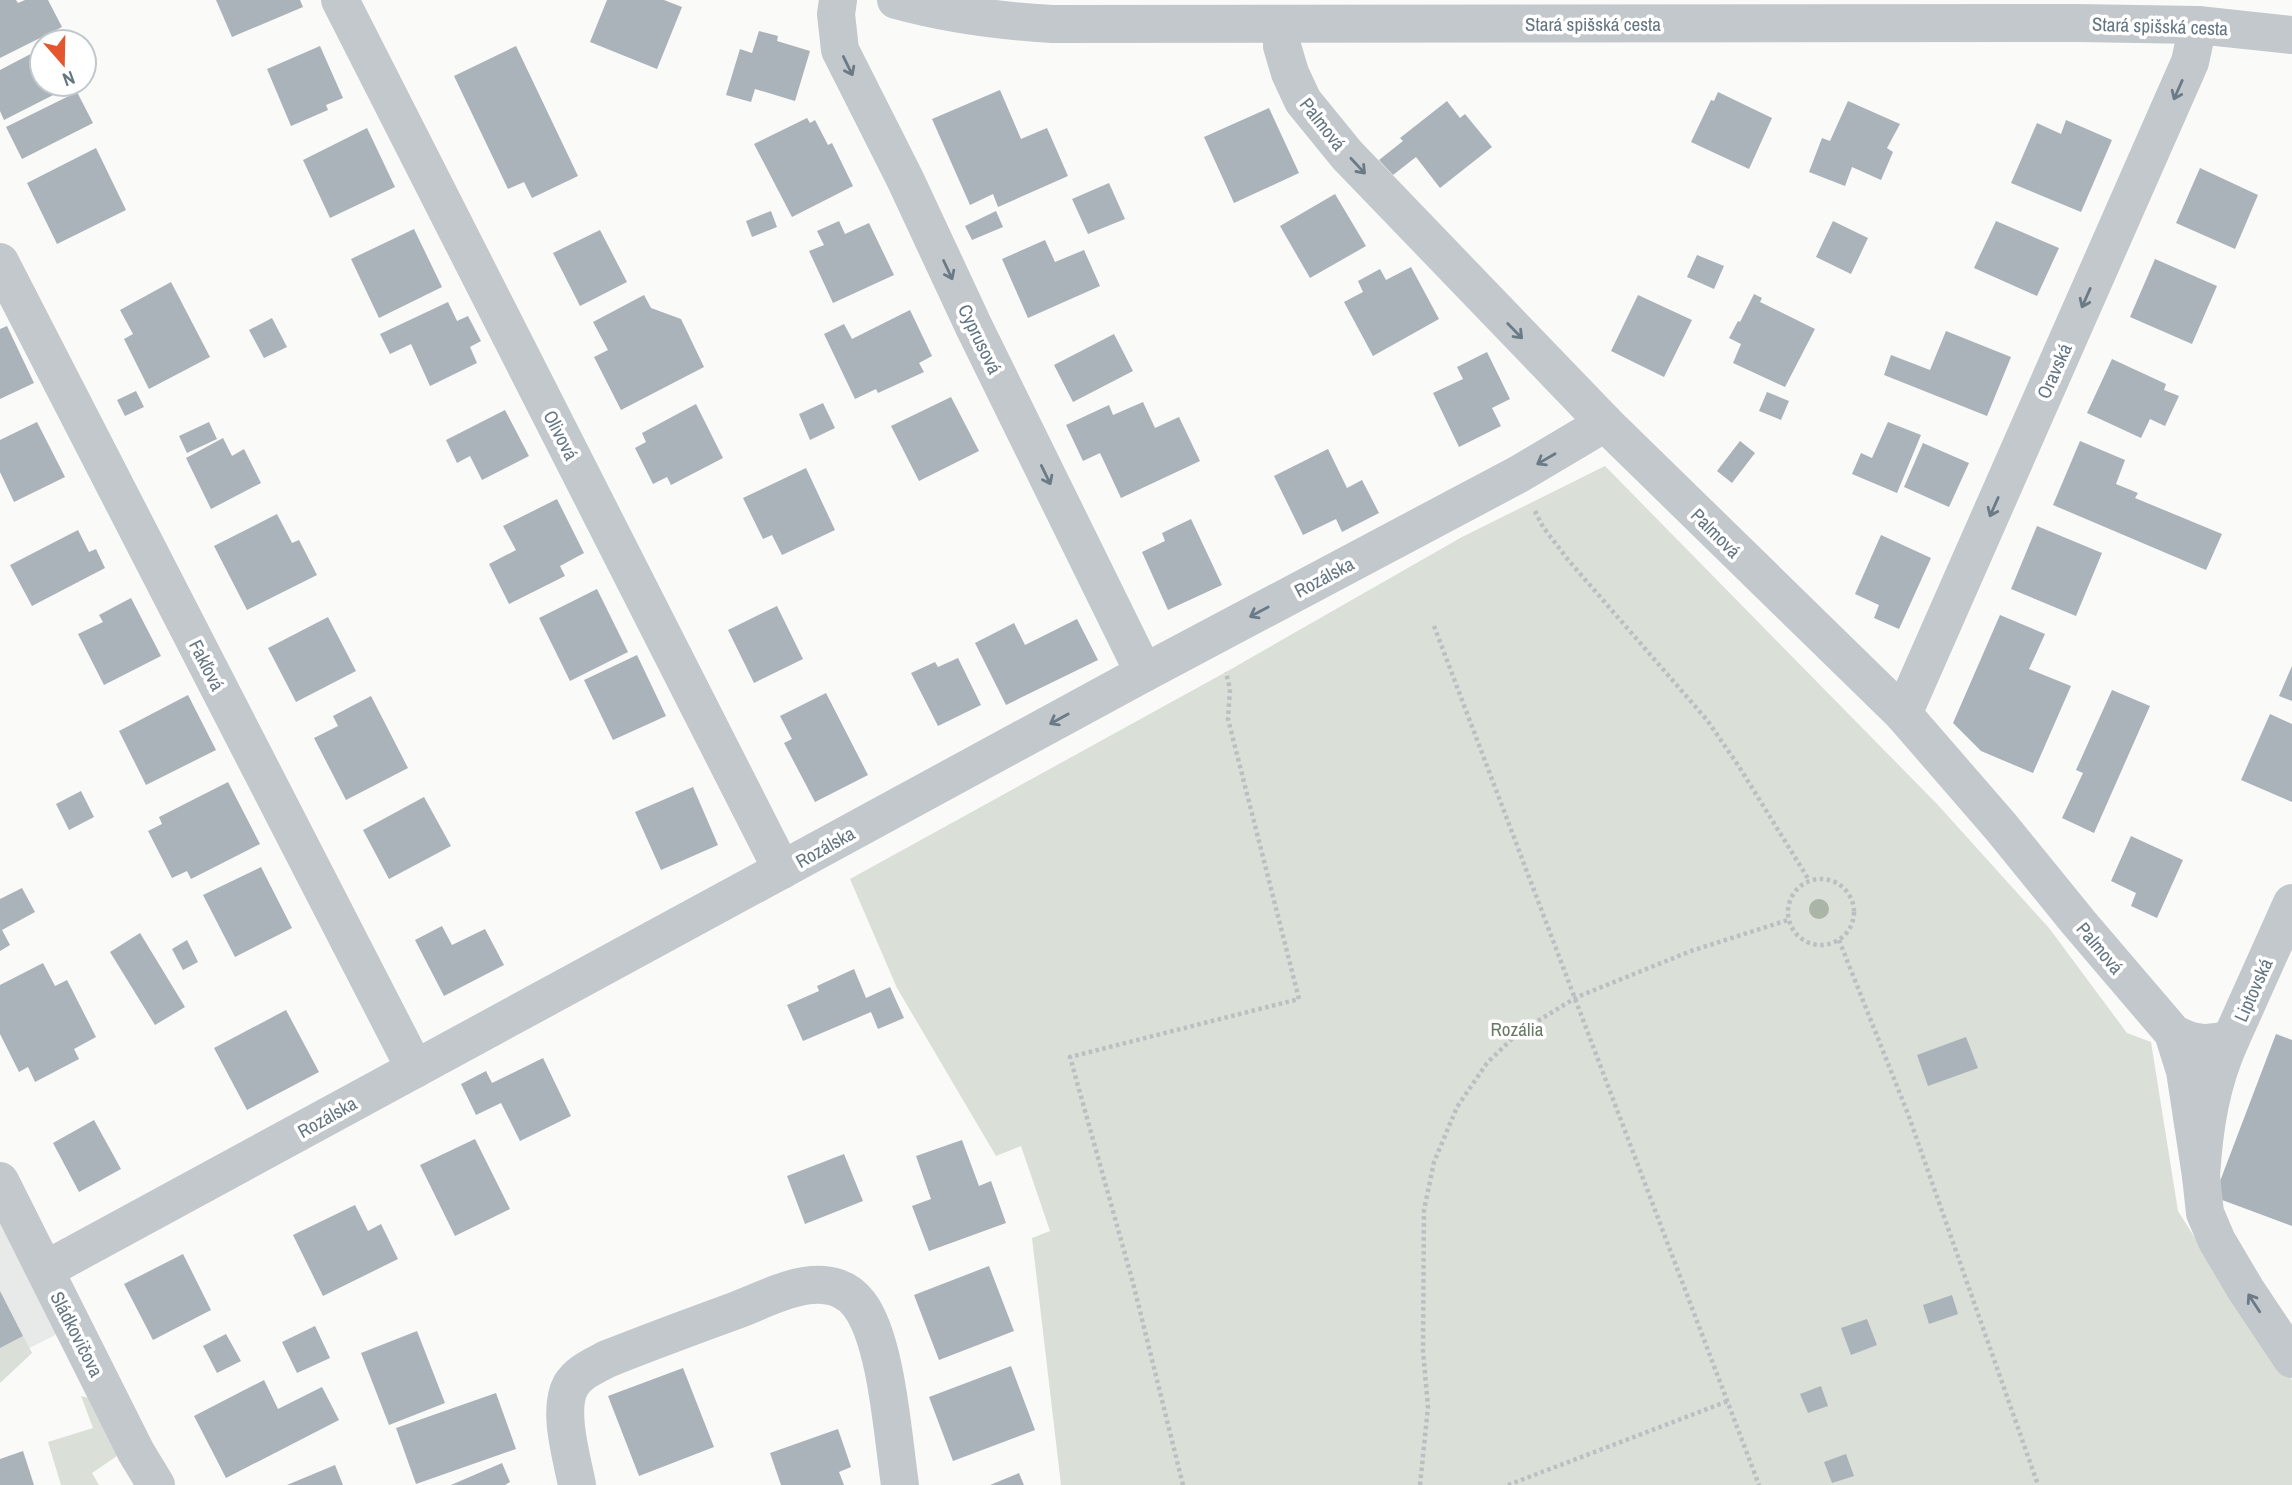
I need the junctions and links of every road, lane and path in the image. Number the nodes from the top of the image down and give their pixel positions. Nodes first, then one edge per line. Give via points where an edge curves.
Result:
1 (340, 0) edge
2 (838, 0) edge
3 (896, 0) edge
4 (1282, 24) junction
5 (2198, 26) junction
6 (2292, 35) edge
7 (0, 262) edge
8 (1605, 423) junction
9 (1519, 474) junction
10 (1434, 626) dead end
11 (1226, 672) dead end
12 (1144, 673) junction
13 (1903, 713) junction
14 (782, 870) junction
15 (1809, 880) junction
16 (2292, 903) edge
17 (1788, 920) junction
18 (1839, 940) junction
19 (1577, 997) junction
20 (2173, 1033) junction
21 (2231, 1039) junction
22 (415, 1069) junction
23 (2201, 1176) junction
24 (0, 1181) edge
25 (45, 1270) junction
26 (2292, 1359) edge
27 (1728, 1401) junction
28 (156, 1485) edge
29 (577, 1485) edge
30 (900, 1485) edge
31 (1183, 1485) edge
32 (1420, 1485) edge
33 (1508, 1485) edge
34 (1759, 1485) edge
35 (2038, 1485) edge

1 - 14 street, Olivová
2 -> 12 street, Cyprusová via 840,50
3 - 4 street, Stará spišská cesta via 1001,21
4 - 5 street, Stará spišská cesta
4 -> 8 street, Palmová via 1282,46 1303,102 1347,155
5 - 6 street, Stará spišská cesta
5 -> 13 street, Oravská via 2190,62
7 - 22 street, Fakľová
8 -> 9 street, Rozálska
8 - 13 street, Palmová
9 -> 12 street, Rozálska
9 - 15 path via 1543,527 1707,720
10 - 19 path
11 - 31 path via 1228,719 1299,999 1070,1057
12 -> 14 street, Rozálska
13 - 20 street, Palmová
14 - 22 street, Rozálska
15 - 17 path via 1789,900
15 - 18 path via 1840,884 1853,902 1852,923
16 - 21 street, Liptovská
17 - 18 path via 1808,943
17 - 19 path via 1691,951
18 - 35 path via 1908,1114
19 - 27 path
19 - 32 path via 1518,1033 1487,1063 1457,1107 1434,1163 1424,1210 1423,1351 1428,1407
20 - 21 street via 2201,1044
20 - 23 street, Palmová via 2185,1071
21 - 23 street, Palmová via 2208,1108
22 - 25 street, Rozálska
26 -> 23 street, Palmová via 2217,1241 2205,1213
24 - 25 street, Sládkovičova
25 - 28 street, Sládkovičova
27 - 33 path
27 - 34 path
29 - 30 street via 566,1403 571,1386 585,1370 768,1298 822,1284 849,1294 861,1306 871,1328 882,1363

